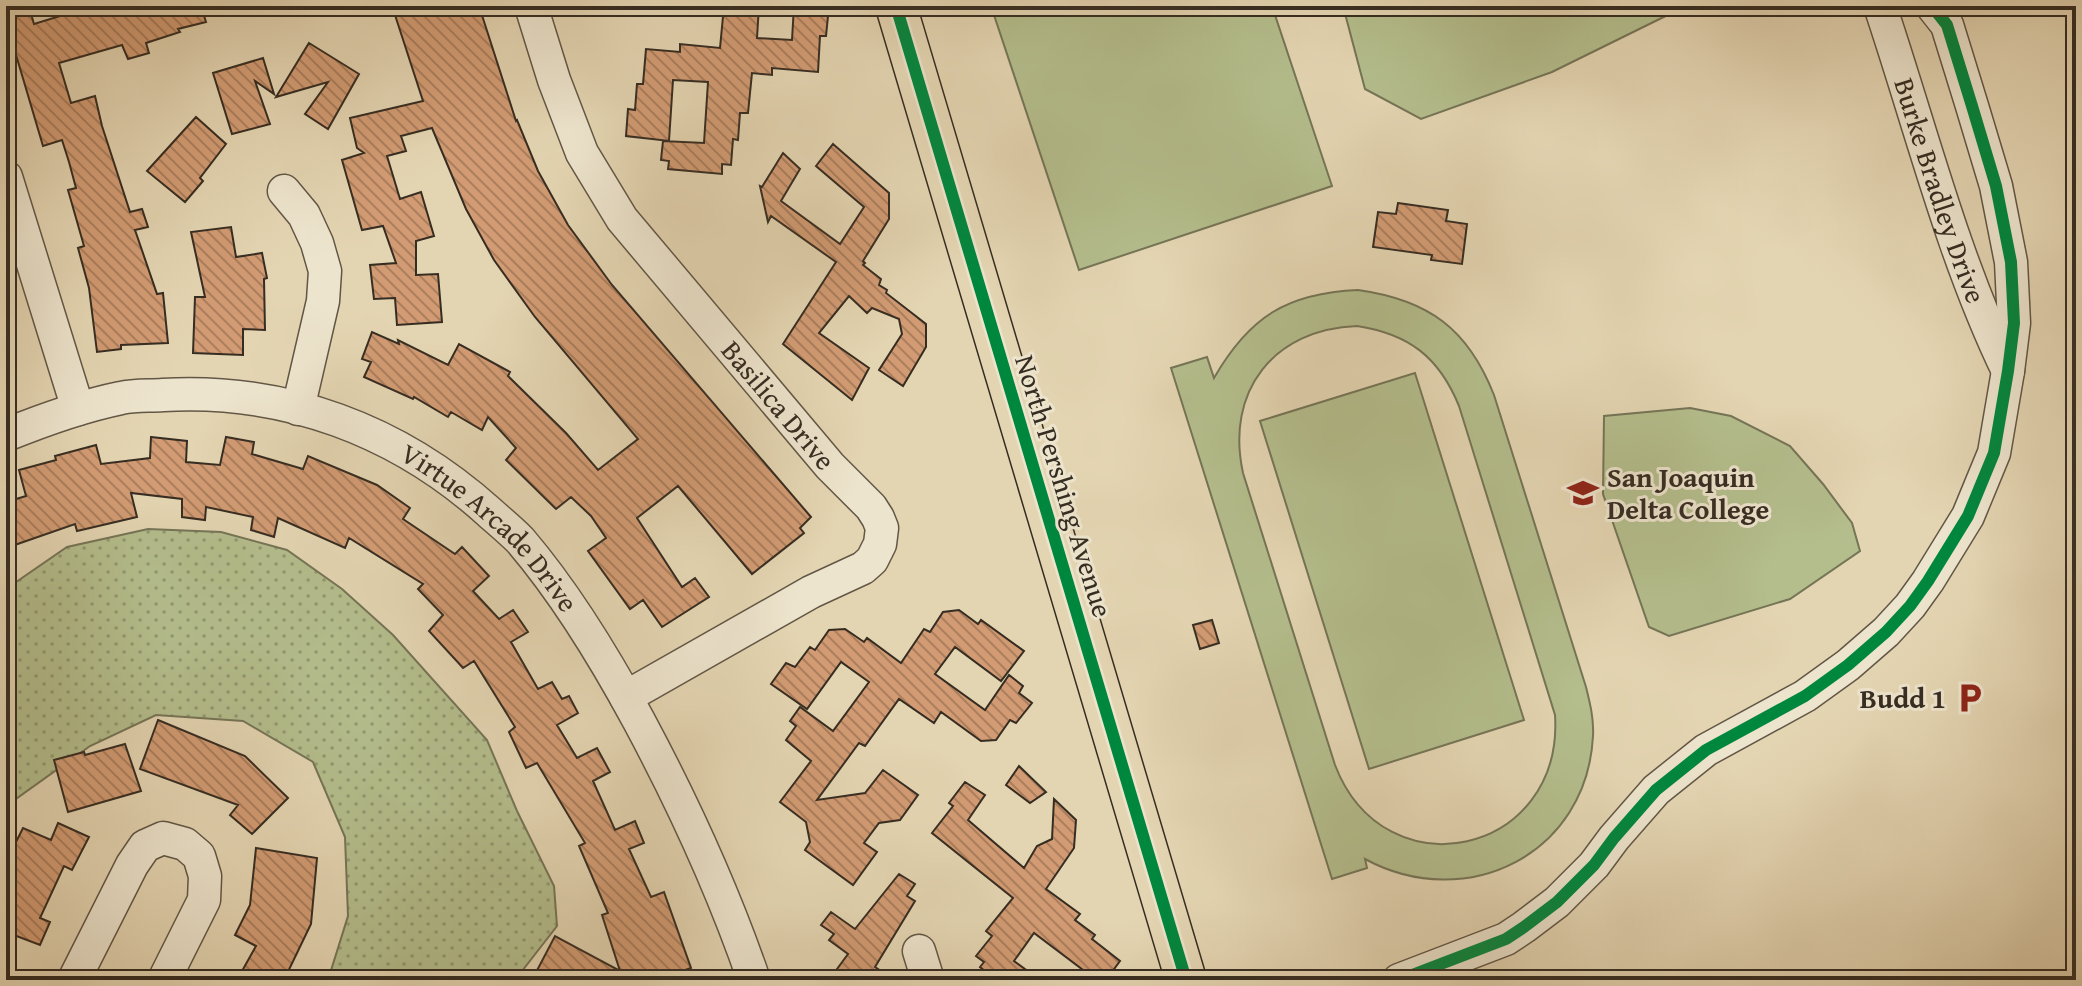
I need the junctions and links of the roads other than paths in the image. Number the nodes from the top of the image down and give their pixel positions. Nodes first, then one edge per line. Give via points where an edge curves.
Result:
1 (531, 6) edge
2 (896, 6) edge
3 (1880, 6) edge
4 (1932, 6) edge
5 (6, 177) edge
6 (284, 191) dead end
7 (2008, 371) junction
8 (78, 409) junction
9 (298, 409) junction
10 (6, 435) edge
11 (626, 697) junction
12 (74, 980) edge
13 (164, 980) edge
14 (754, 980) edge
15 (1186, 980) edge
16 (1399, 980) edge

1 - 11 street, Basilica Drive via 582,153 622,219 830,466 871,507 882,528 880,544 863,568
2 - 15 main road, North Pershing Avenue
3 - 7 street, Burke Bradley Drive via 1950,227
4 - 7 street, Burke Bradley Drive via 1947,25 1999,201 2011,262 2014,323
5 - 8 street
6 - 9 street via 304,215 325,271
7 - 16 street, Burke Bradley Drive via 1994,453 1968,516 1928,581 1886,632 1805,696 1706,750 1656,790 1594,865 1524,927 1506,939
8 - 9 street, Virtue Arcade Drive via 123,397 196,393
8 - 10 street, Virtue Arcade Drive
9 - 11 street, Virtue Arcade Drive via 374,434 460,486 518,538 560,591
11 - 14 street, Virtue Arcade Drive via 724,896
12 - 13 street via 132,865 145,846 163,838 185,844 199,856 205,876 204,900

